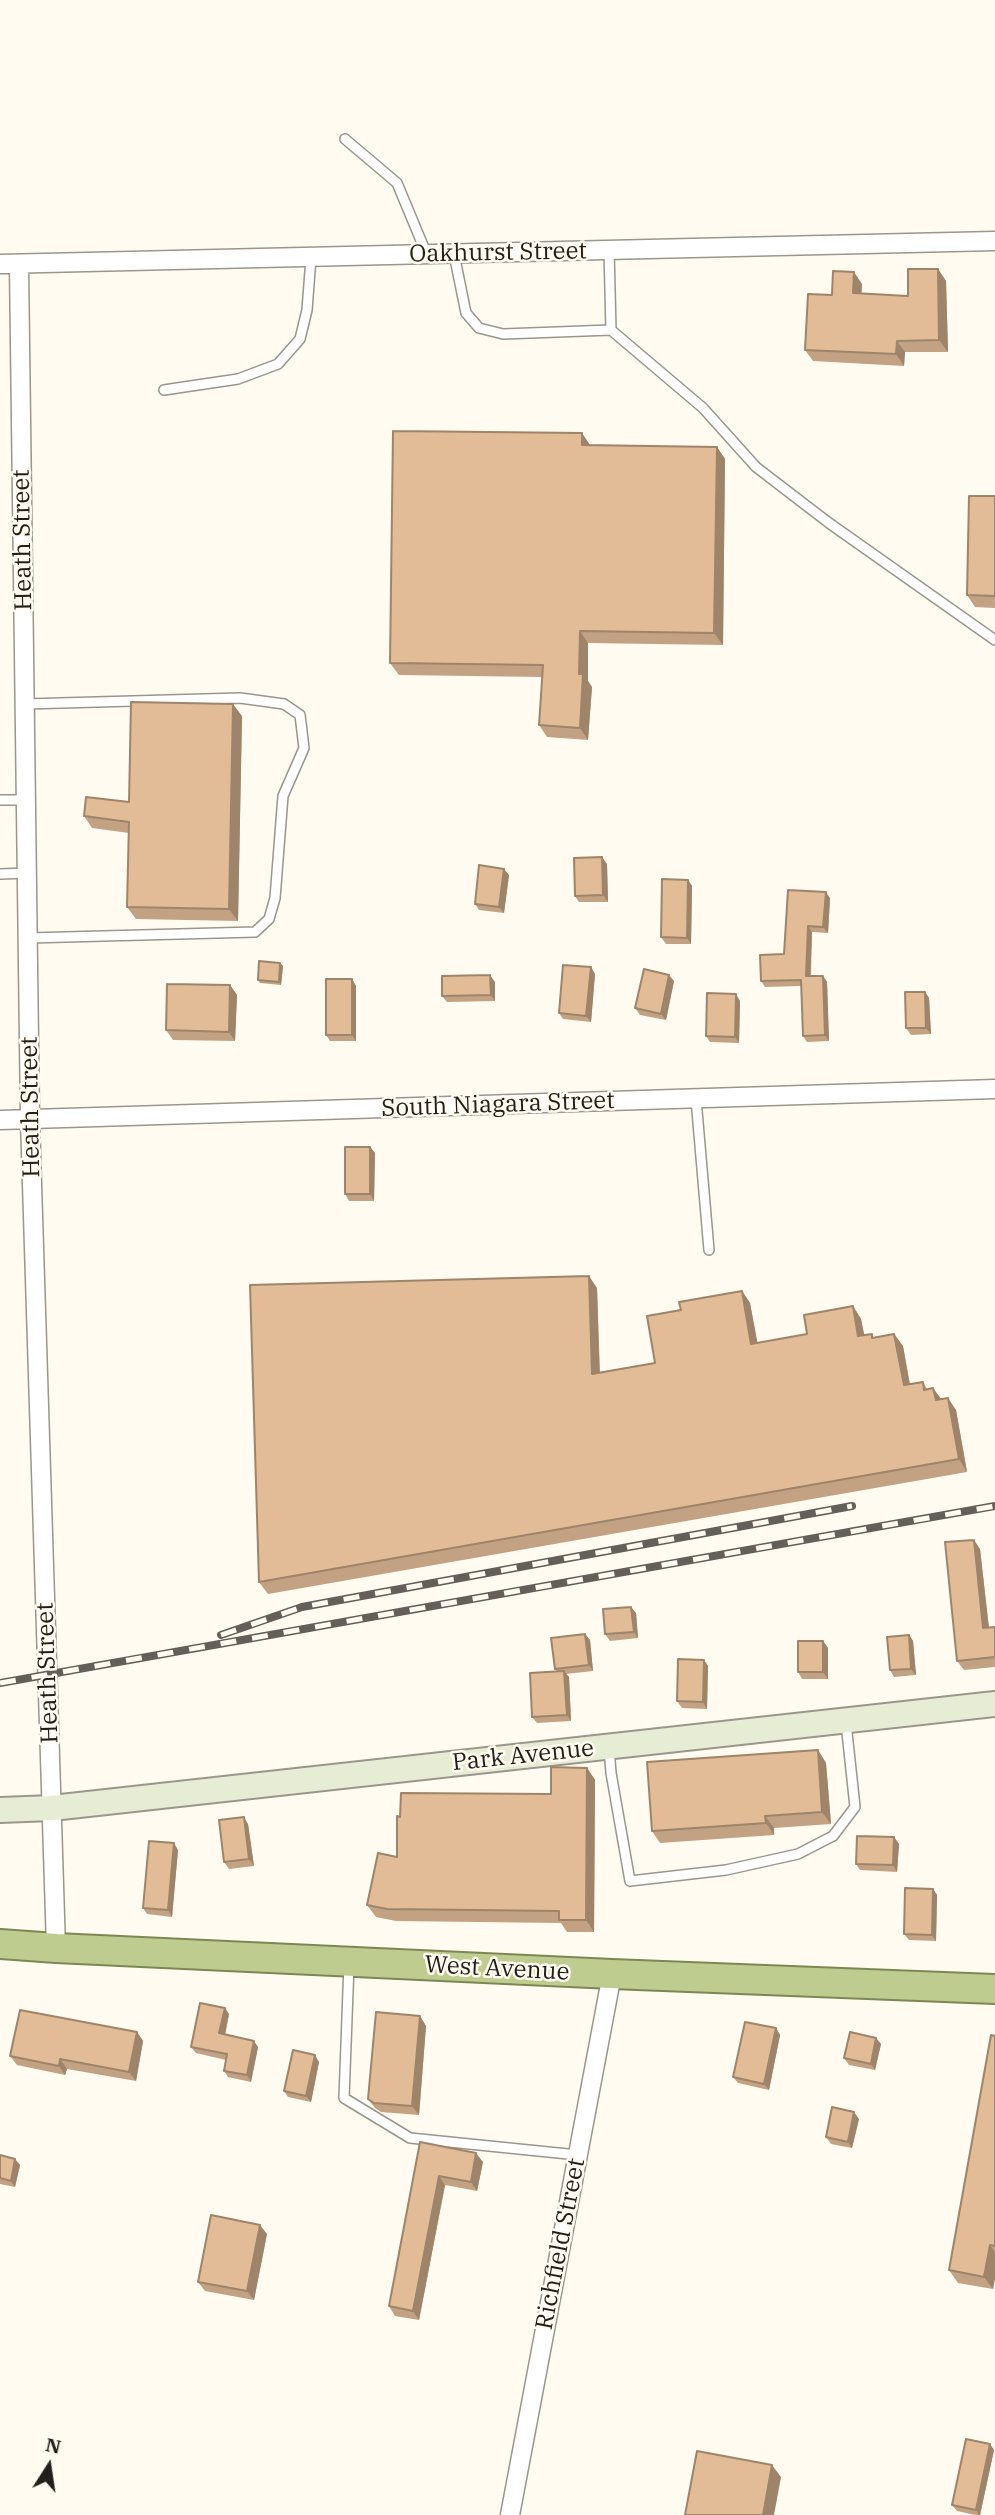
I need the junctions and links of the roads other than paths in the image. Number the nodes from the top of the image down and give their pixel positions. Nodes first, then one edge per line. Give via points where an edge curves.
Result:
1 (345, 139) dead end
2 (995, 241) edge
3 (609, 250) junction
4 (454, 254) junction
5 (427, 255) junction
6 (311, 258) junction
7 (0, 264) edge
8 (19, 265) junction
9 (611, 330) junction
10 (164, 390) dead end
11 (995, 639) edge
12 (25, 704) junction
13 (0, 800) edge
14 (26, 800) junction
15 (27, 873) junction
16 (0, 874) edge
17 (28, 938) junction
18 (995, 1089) edge
19 (696, 1099) junction
20 (0, 1120) edge
21 (30, 1120) junction
22 (709, 1250) dead end
23 (995, 1704) edge
24 (845, 1720) junction
25 (609, 1746) junction
26 (52, 1808) junction
27 (0, 1811) edge
28 (0, 1817) edge
29 (0, 1944) edge
30 (56, 1948) junction
31 (349, 1962) junction
32 (612, 1974) junction
33 (995, 1989) edge
34 (578, 2155) junction
35 (510, 2515) edge

1 - 5 lane via 397,183
2 - 3 street, Oakhurst Street
3 - 4 street, Oakhurst Street
3 - 9 lane
4 - 5 street, Oakhurst Street
4 - 9 lane via 466,313 478,328 503,334
5 - 6 street, Oakhurst Street
6 - 8 street, Oakhurst Street
6 - 10 lane via 300,339 278,364 238,379
7 - 8 street, Oakhurst Street
8 - 12 street, Heath Street
9 - 11 lane via 703,408 756,467
12 - 14 street, Heath Street
12 - 17 lane via 240,698 284,704 300,715 304,748 283,796 275,898 268,919 255,932
13 - 14 lane
14 - 15 street, Heath Street
15 - 16 lane
15 - 17 street, Heath Street
17 - 21 street, Heath Street
18 - 19 street, South Niagara Street
19 - 21 street, South Niagara Street
19 - 22 lane
20 - 21 street, South Niagara Street
21 - 26 street, Heath Street
23 - 24 main road, Park Avenue
24 - 25 main road, Park Avenue
24 - 25 lane via 855,1807 833,1836 798,1854 726,1870 630,1881
25 - 26 main road, Park Avenue
26 - 27 main road, Park Avenue
26 - 28 main road, Park Avenue
26 - 30 street, Heath Street
29 - 30 highway, West Avenue
30 - 31 highway, West Avenue
31 - 32 highway, West Avenue
31 - 34 lane via 344,2098 410,2138
32 - 33 highway, West Avenue
32 - 34 street, Richfield Street
34 - 35 street, Richfield Street

